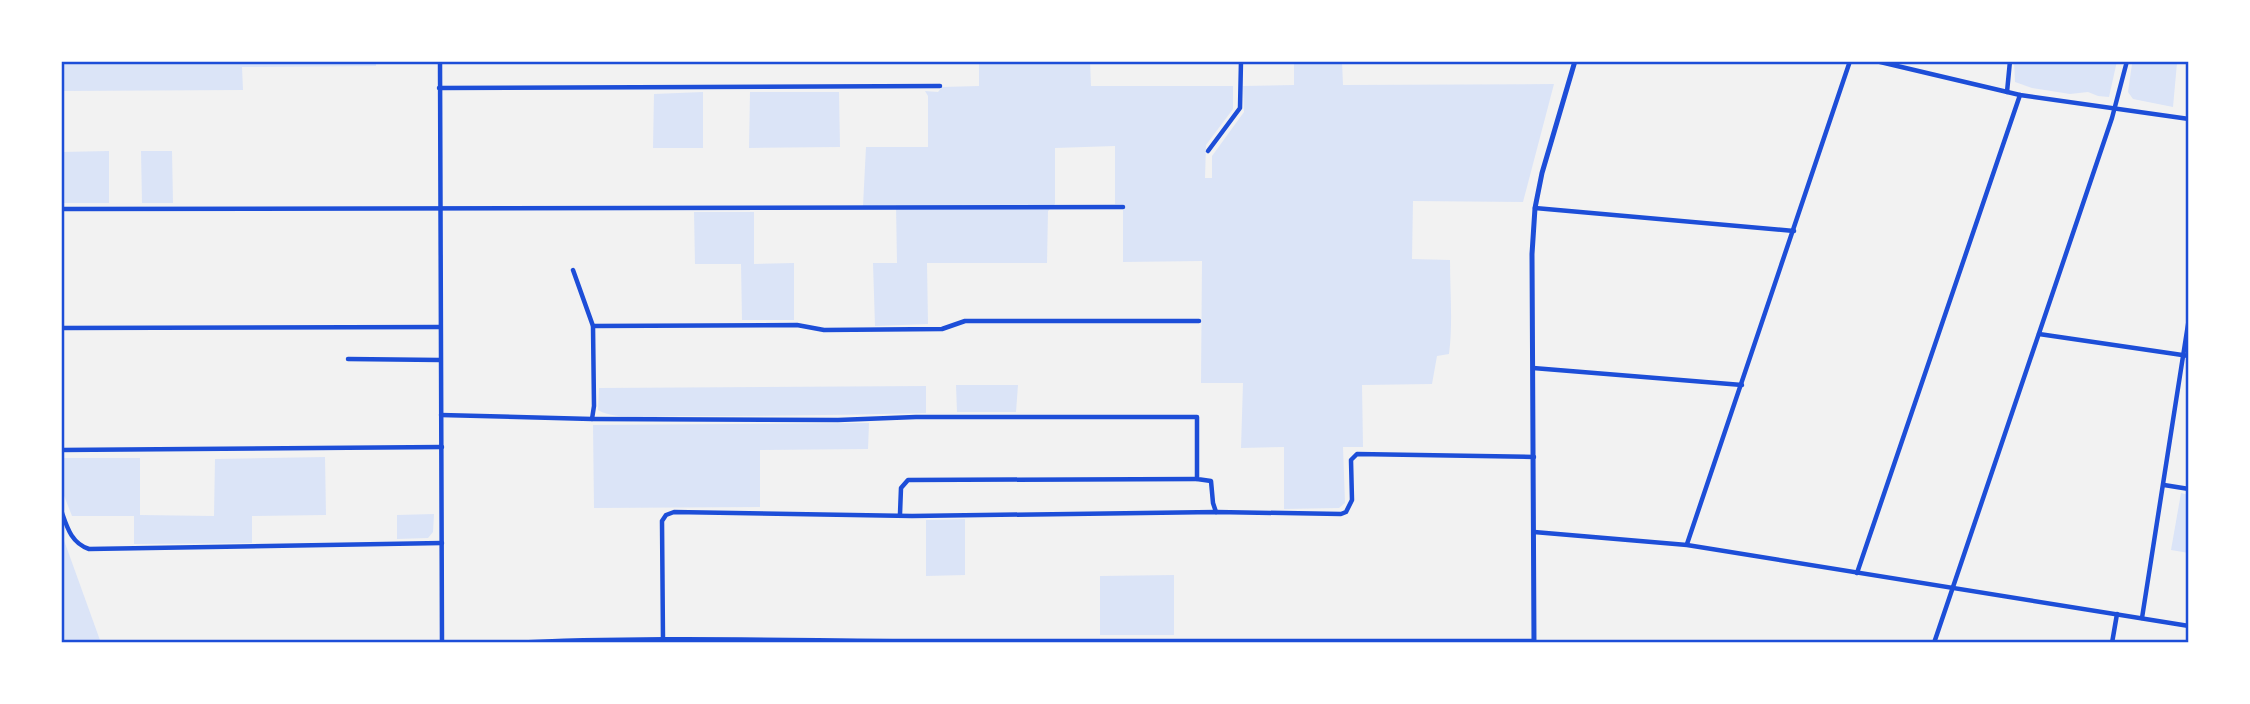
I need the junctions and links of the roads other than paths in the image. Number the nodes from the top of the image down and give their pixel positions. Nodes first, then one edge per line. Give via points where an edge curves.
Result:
1 (440, 61) edge
2 (1241, 61) edge
3 (1575, 61) edge
4 (1850, 61) edge
5 (1876, 61) edge
6 (2010, 61) edge
7 (2127, 61) edge
8 (940, 86) dead end
9 (439, 89) junction
10 (2007, 92) junction
11 (2020, 95) junction
12 (2115, 109) junction
13 (2189, 119) edge
14 (1208, 151) dead end
15 (1123, 207) dead end
16 (439, 208) junction
17 (1535, 208) junction
18 (61, 209) edge
19 (1794, 231) junction
20 (573, 270) dead end
21 (2189, 318) edge
22 (1199, 321) dead end
23 (593, 326) junction
24 (440, 327) junction
25 (61, 328) edge
26 (2039, 334) junction
27 (2186, 356) edge
28 (348, 359) dead end
29 (440, 360) junction
30 (1533, 368) junction
31 (1742, 385) junction
32 (442, 415) junction
33 (592, 419) junction
34 (442, 447) junction
35 (61, 450) edge
36 (1534, 457) junction
37 (1197, 479) junction
38 (2164, 485) junction
39 (2189, 489) edge
40 (61, 510) edge
41 (1216, 512) junction
42 (900, 514) junction
43 (1534, 532) junction
44 (442, 543) junction
45 (1687, 545) junction
46 (1857, 573) junction
47 (1952, 588) junction
48 (2118, 614) junction
49 (2142, 618) junction
50 (2189, 626) edge
51 (663, 641) junction
52 (1534, 642) edge
53 (440, 643) edge
54 (511, 643) edge
55 (1934, 643) edge
56 (2112, 643) edge

1 - 9 street
2 - 14 street via 1240,108
3 - 17 street
4 - 19 street
5 - 10 street
6 - 10 street
7 - 12 street
8 - 9 street
9 - 16 street
10 - 11 street
11 - 12 street
11 - 46 street
12 - 13 street
12 - 26 street
15 - 16 street
16 - 18 street
16 - 24 street
17 - 19 street
17 - 30 street
19 - 31 street
20 - 23 street
21 - 27 street
22 - 23 street via 965,321 929,330
23 - 33 street
24 - 25 street
24 - 29 street
26 - 27 street
26 - 47 street
27 - 38 street
28 - 29 street
29 - 32 street
30 - 31 street
30 - 36 street
31 - 45 street
32 - 33 street
32 - 34 street
33 - 37 street via 1197,417
34 - 35 street
34 - 44 street
36 - 41 street via 1357,454 1351,460 1352,500 1346,512
36 - 43 street
37 - 41 street via 1211,481
37 - 42 street via 908,480 901,488
38 - 39 street
38 - 49 street
40 - 44 street via 71,537 89,549
41 - 42 street
42 - 51 street via 666,515
43 - 45 street
43 - 52 street
44 - 53 street
45 - 46 street
46 - 47 street
47 - 48 street
47 - 55 street
48 - 49 street
48 - 56 street
49 - 50 street
51 - 52 street
51 - 54 street

